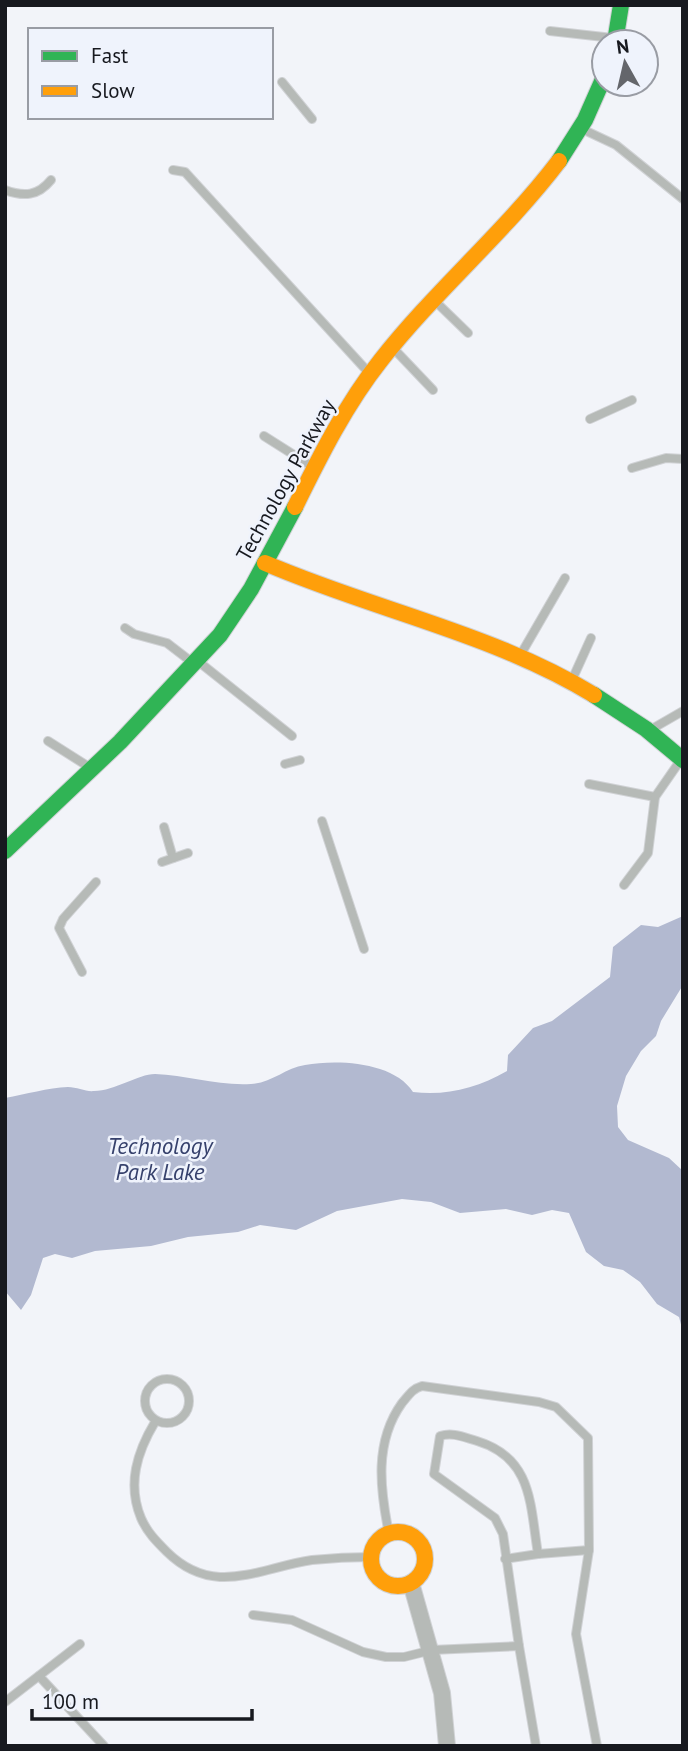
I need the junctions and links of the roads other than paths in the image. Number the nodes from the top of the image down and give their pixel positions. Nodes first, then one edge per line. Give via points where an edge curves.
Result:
1 (621, 5) edge
2 (618, 28) edge
3 (550, 31) dead end
4 (590, 37) edge
5 (282, 82) dead end
6 (595, 98) edge
7 (312, 119) dead end
8 (582, 129) junction
9 (173, 170) dead end
10 (51, 180) dead end
11 (5, 190) edge
12 (683, 199) edge
13 (433, 299) junction
14 (468, 333) dead end
15 (391, 347) junction
16 (370, 375) junction
17 (433, 390) dead end
18 (632, 400) dead end
19 (590, 419) dead end
20 (264, 436) dead end
21 (683, 459) edge
22 (313, 467) junction
23 (632, 468) dead end
24 (265, 564) junction
25 (565, 578) dead end
26 (125, 628) dead end
27 (592, 639) dead end
28 (520, 656) junction
29 (195, 662) junction
30 (571, 682) junction
31 (683, 711) edge
32 (650, 730) junction
33 (292, 736) dead end
34 (48, 741) dead end
35 (682, 759) edge
36 (300, 760) dead end
37 (285, 764) dead end
38 (92, 769) junction
39 (589, 784) dead end
40 (654, 797) junction
41 (322, 821) dead end
42 (164, 827) dead end
43 (5, 851) edge
44 (188, 853) dead end
45 (173, 858) junction
46 (162, 862) dead end
47 (96, 882) dead end
48 (624, 885) dead end
49 (364, 949) dead end
50 (82, 972) dead end
51 (155, 1422) junction
52 (389, 1534) junction
53 (589, 1550) junction
54 (538, 1554) junction
55 (371, 1557) junction
56 (505, 1559) junction
57 (411, 1583) junction
58 (253, 1615) dead end
59 (80, 1644) dead end
60 (519, 1646) junction
61 (432, 1650) junction
62 (39, 1676) junction
63 (5, 1702) edge
64 (104, 1746) edge
65 (447, 1746) edge
66 (536, 1746) edge
67 (597, 1746) edge

1 - 2 street
3 - 4 lane
5 - 7 lane
6 - 8 street, Technology Parkway
8 - 12 lane via 616,145
8 - 13 street, Technology Parkway via 533,199
9 - 16 lane via 185,172
10 - 11 lane via 42,191 21,196
13 - 14 lane
13 - 15 street, Technology Parkway
15 - 16 street, Technology Parkway
15 - 17 lane
16 - 22 street, Technology Parkway
18 - 19 lane
20 - 22 lane
21 - 23 lane via 666,458
22 - 24 street, Technology Parkway
24 - 28 street
24 - 29 street, Technology Parkway via 229,624
25 - 28 lane
26 - 29 lane via 167,643
27 - 30 lane
28 - 30 street
29 - 33 lane
29 - 38 street, Technology Parkway
30 - 32 street
31 - 32 lane
32 - 35 street
34 - 38 lane
35 - 40 lane
36 - 37 lane
38 - 43 street, Technology Parkway
39 - 40 lane
40 - 48 lane via 648,853
41 - 49 lane
42 - 45 lane
44 - 45 lane
45 - 46 lane
47 - 50 lane via 60,928
51 - 51 lane via 182,1420 189,1404 186,1388 171,1378 153,1382 144,1396
51 - 55 lane via 135,1464 136,1505 147,1532 180,1563 203,1576 233,1578 311,1560
52 - 53 lane via 381,1459 391,1419 413,1389 422,1386 556,1407 587,1438
52 - 55 street via 374,1547
52 - 57 street via 402,1532 423,1548 421,1574
53 - 54 lane
53 - 67 lane via 576,1634
54 - 56 lane
54 - 56 lane via 526,1479 493,1446 450,1433 440,1436 434,1474 495,1518 503,1534
55 - 57 street via 379,1578 400,1587
56 - 60 lane
57 - 61 street
58 - 61 lane via 292,1620 363,1652 386,1657
59 - 62 lane
60 - 61 lane
60 - 66 lane
61 - 65 street
62 - 63 lane
62 - 64 lane

